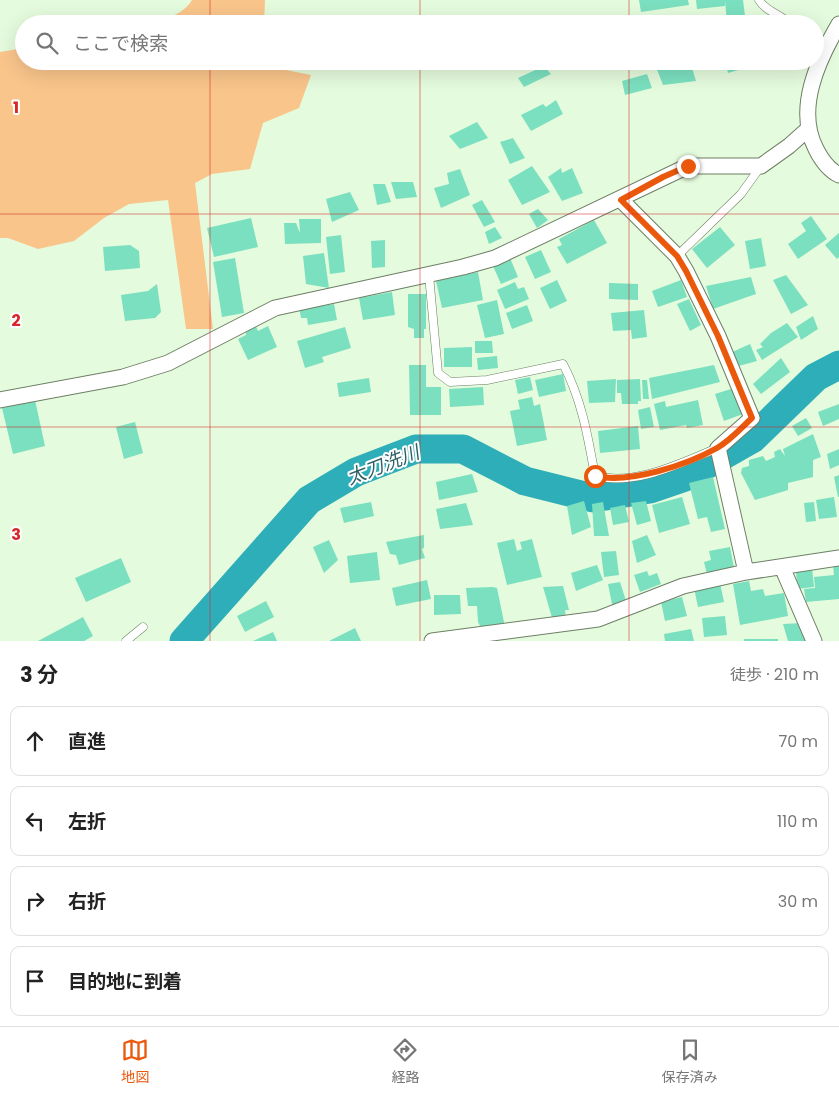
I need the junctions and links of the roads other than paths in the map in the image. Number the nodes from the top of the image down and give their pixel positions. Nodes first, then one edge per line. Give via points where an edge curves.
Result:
1 (759, 0) edge
2 (779, 15) edge
3 (839, 24) edge
4 (824, 44) edge
5 (815, 70) edge
6 (808, 129) junction
7 (761, 166) junction
8 (839, 175) edge
9 (621, 200) junction
10 (677, 256) junction
11 (429, 275) junction
12 (0, 400) edge
13 (718, 448) junction
14 (839, 558) edge
15 (782, 567) junction
16 (746, 572) junction
17 (143, 627) dead end
18 (126, 641) edge
19 (432, 641) edge
20 (814, 641) edge

1 - 2 lane via 764,8
3 - 4 street
5 - 6 street
6 - 7 street
6 - 8 street via 822,160
7 - 9 street via 688,166
7 - 10 lane via 741,194
9 - 10 street
9 - 11 street via 495,258
10 - 13 street via 718,336 752,418
11 - 12 street via 276,308 168,362 123,377
11 - 13 lane via 438,372 450,382 486,380 563,364 578,395 595,476 607,479 638,476 664,470
13 - 16 street
14 - 15 street
15 - 16 street
15 - 20 street
16 - 19 street via 682,586 598,620
17 - 18 lane

